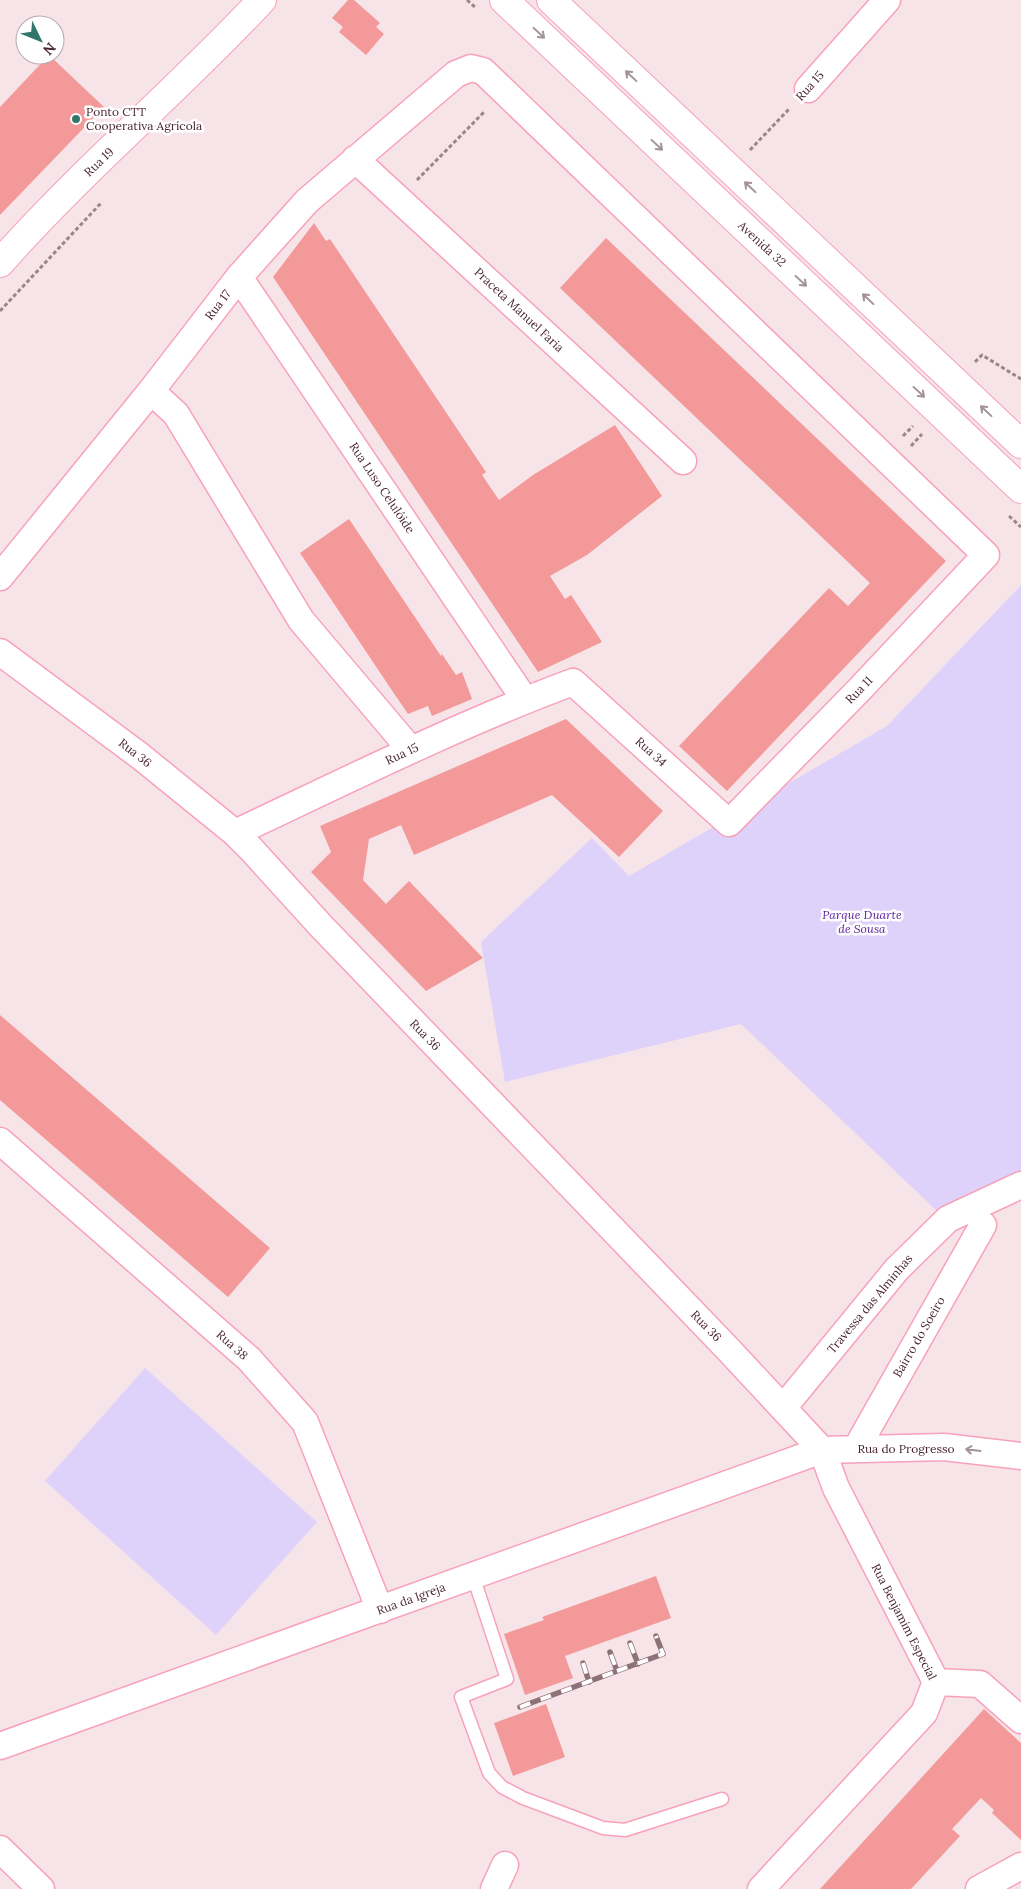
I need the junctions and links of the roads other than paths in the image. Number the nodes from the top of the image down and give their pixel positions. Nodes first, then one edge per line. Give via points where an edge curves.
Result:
1 (262, 0) edge
2 (504, 0) edge
3 (551, 0) edge
4 (887, 0) edge
5 (808, 89) road end
6 (355, 159) junction
7 (0, 262) edge
8 (239, 276) junction
9 (151, 391) junction
10 (1021, 444) edge
11 (683, 461) dead end
12 (1021, 489) edge
13 (986, 555) joint
14 (0, 577) edge
15 (0, 652) edge
16 (573, 682) joint
17 (525, 700) junction
18 (411, 750) junction
19 (729, 823) joint
20 (235, 834) junction
21 (0, 1141) edge
22 (1021, 1185) edge
23 (983, 1225) dead end
24 (783, 1408) junction
25 (856, 1449) junction
26 (822, 1450) junction
27 (1021, 1456) edge
28 (473, 1576) junction
29 (380, 1610) junction
30 (936, 1682) junction
31 (1021, 1720) edge
32 (0, 1746) edge
33 (722, 1799) dead end
34 (0, 1849) edge
35 (505, 1865) dead end
36 (1021, 1866) edge
37 (41, 1889) edge
38 (494, 1889) edge
39 (761, 1889) edge
40 (979, 1889) edge

1 - 7 main road, Rua 19
2 -> 12 main road, Avenida 32
10 -> 3 main road
4 - 5 street, Rua 15
6 - 8 street, Rua 17 via 307,201
6 - 11 street, Praceta Manuel Faria
6 - 13 street, Rua 17 via 456,74 471,68 483,71
8 - 9 street, Rua 17
8 - 17 street, Rua Luso Celulóide
9 - 14 street, Rua 17
9 - 18 street via 176,414 302,620
13 - 19 street, Rua 11
15 - 20 street, Rua 36 via 140,756
16 - 17 street, Rua 15
16 - 19 street, Rua 34
17 - 18 street, Rua 15
18 - 20 street, Rua 15
20 - 24 street, Rua 36
21 - 29 street, Rua 38 via 248,1359 305,1422
22 - 24 street, Travessa das Alminhas via 948,1219 896,1269
23 - 25 street, Bairro do Soeiro
24 - 26 street, Rua 36
25 - 26 street, Rua do Progresso
27 -> 25 street, Rua do Progresso via 944,1447
26 - 28 street, Rua da Igreja
26 - 30 street, Rua Benjamim Especial via 836,1488
28 - 29 street, Rua da Igreja
28 - 33 lane via 507,1679 460,1697 489,1773 502,1787 603,1828 625,1830
29 - 32 street, Rua da Igreja
30 - 31 street via 980,1684
30 - 39 street, Rua Benjamim Especial via 924,1713
34 - 37 street
35 - 38 street
36 - 40 street

